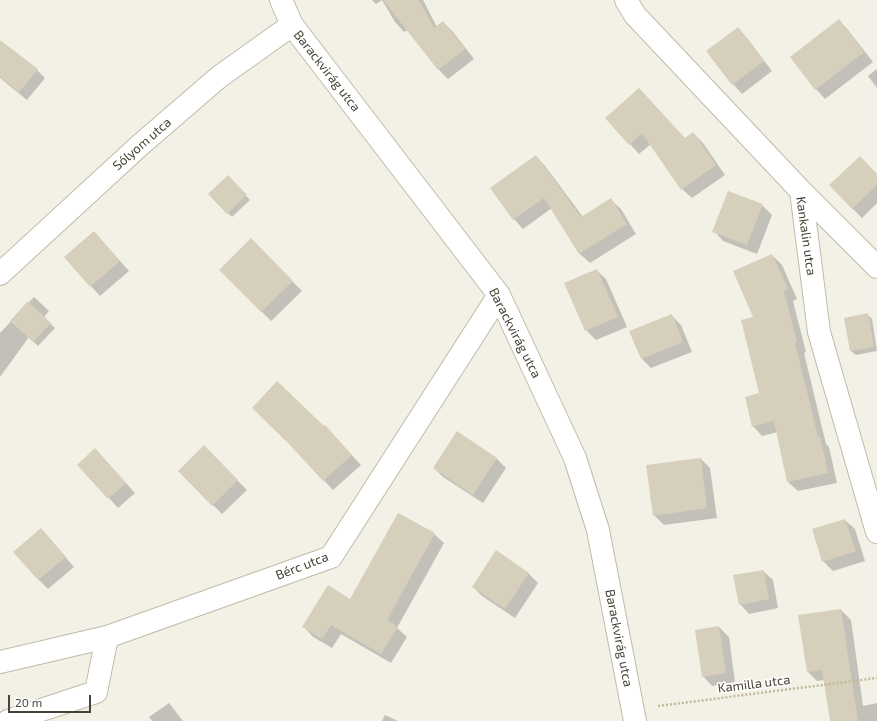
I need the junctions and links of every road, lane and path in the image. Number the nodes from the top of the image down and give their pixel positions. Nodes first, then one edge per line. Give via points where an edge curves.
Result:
1 (281, 0) edge
2 (626, 0) edge
3 (292, 25) junction
4 (801, 191) junction
5 (877, 268) edge
6 (0, 274) edge
7 (499, 295) junction
8 (877, 532) edge
9 (107, 637) junction
10 (0, 662) edge
11 (877, 678) edge
12 (634, 715) edge
13 (8, 721) edge

1 - 3 street, Barackvirág utca
2 - 4 street, Kankalin utca via 635,15
3 - 6 street, Sólyom utca via 219,77 144,141
3 - 7 street, Barackvirág utca
4 - 5 street
4 - 8 street, Kankalin utca via 819,332
7 - 9 street, Bérc utca via 331,556
7 - 12 street, Barackvirág utca via 575,458 598,530
9 - 10 street, Bérc utca
9 - 13 street via 96,692
11 - 12 path, Kamilla utca

